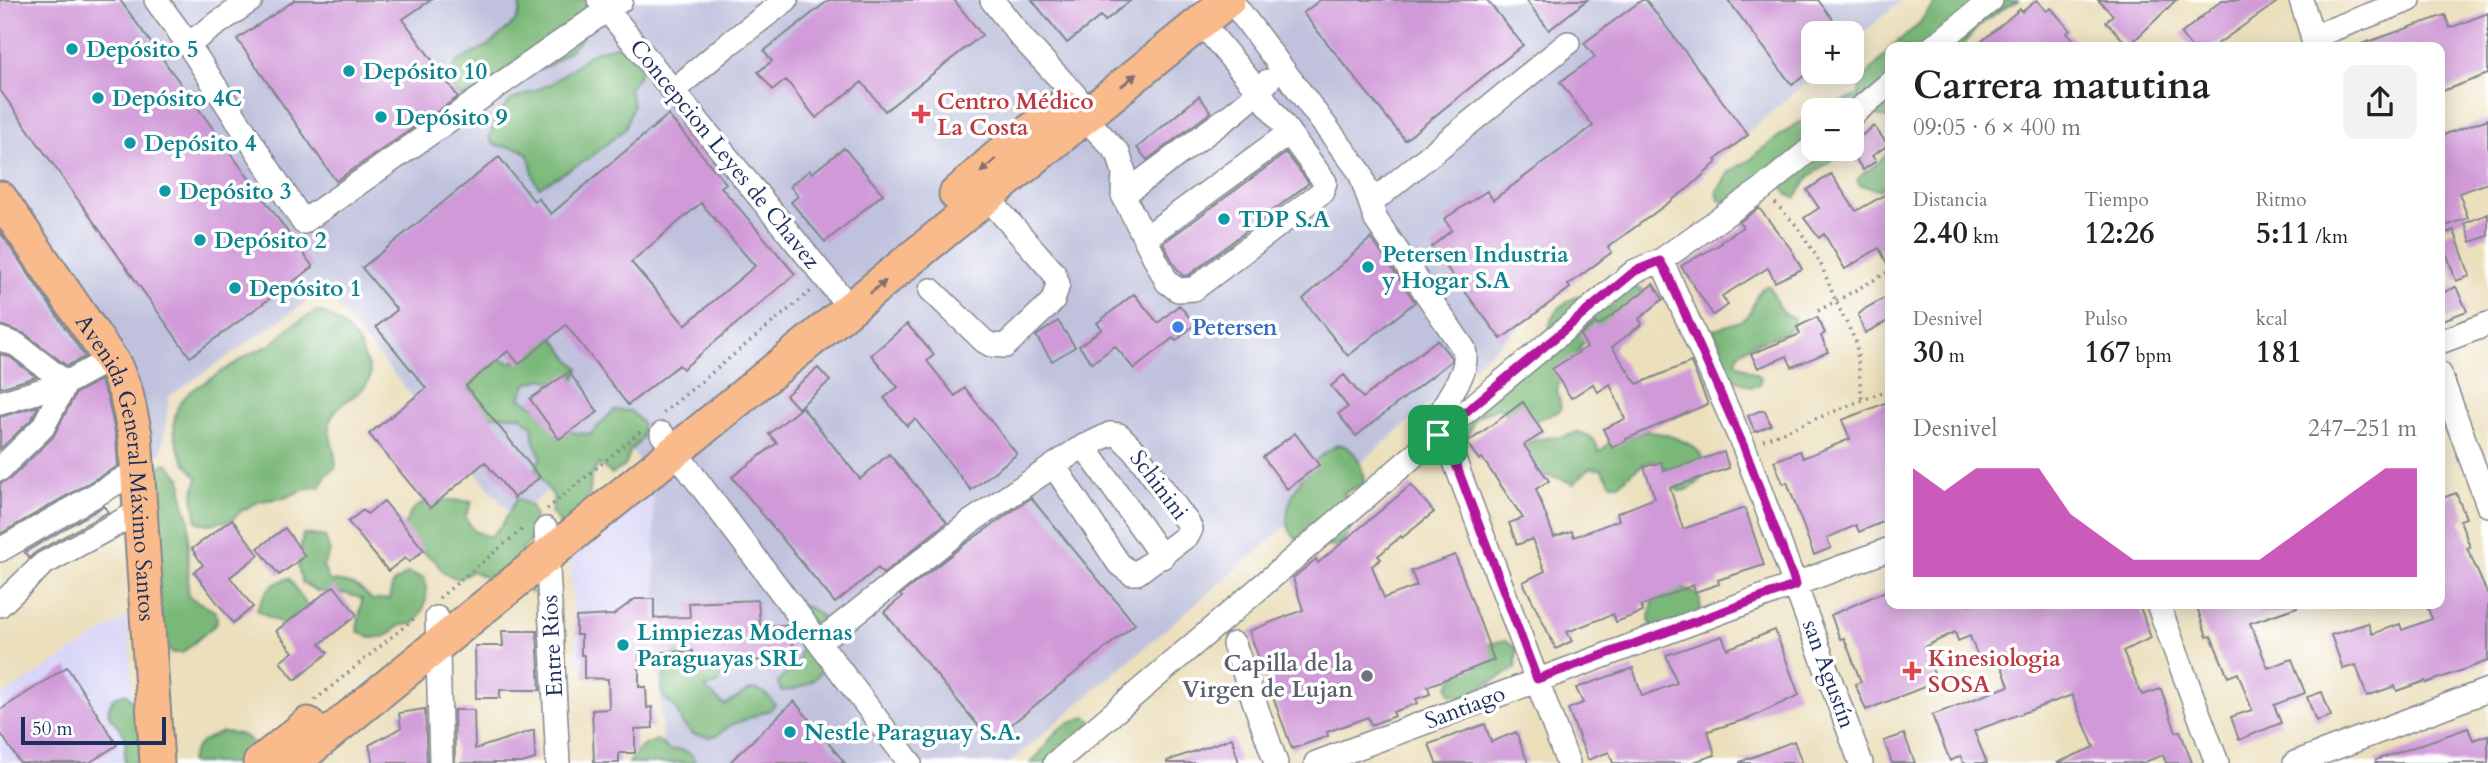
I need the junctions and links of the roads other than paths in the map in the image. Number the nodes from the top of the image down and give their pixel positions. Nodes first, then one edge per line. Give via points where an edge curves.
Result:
1 (156, 0) edge
2 (251, 0) edge
3 (786, 0) edge
4 (992, 0) edge
5 (1230, 0) edge
6 (1991, 0) edge
7 (2301, 0) edge
8 (2409, 0) edge
9 (609, 3) edge
10 (1197, 11) edge
11 (1939, 42) edge
12 (2314, 42) edge
13 (1569, 43) dead end
14 (188, 44) junction
15 (1280, 66) junction
16 (1885, 87) edge
17 (674, 90) junction
18 (1259, 92) junction
19 (1864, 105) edge
20 (1080, 106) junction
21 (1289, 132) junction
22 (1801, 157) edge
23 (1123, 195) junction
24 (987, 197) junction
25 (0, 198) edge
26 (1371, 203) junction
27 (1145, 237) junction
28 (1660, 261) junction
29 (930, 290) dead end
30 (843, 300) junction
31 (2488, 324) edge
32 (0, 339) edge
33 (2445, 340) edge
34 (110, 359) junction
35 (66, 383) junction
36 (2445, 388) edge
37 (0, 403) edge
38 (1438, 435) junction
39 (668, 443) junction
40 (1084, 446) junction
41 (1054, 466) junction
42 (0, 470) edge
43 (137, 471) junction
44 (2488, 505) edge
45 (140, 511) junction
46 (547, 542) junction
47 (0, 550) edge
48 (1885, 551) edge
49 (1162, 557) junction
50 (1796, 585) junction
51 (0, 605) edge
52 (2160, 609) edge
53 (438, 631) junction
54 (819, 642) junction
55 (1234, 644) dead end
56 (1537, 679) junction
57 (2488, 690) edge
58 (157, 763) edge
59 (260, 763) edge
60 (293, 763) edge
61 (441, 763) edge
62 (558, 763) edge
63 (909, 763) edge
64 (1055, 763) edge
65 (1276, 763) edge
66 (1316, 763) edge
67 (1568, 763) edge
68 (1861, 763) edge
69 (2217, 763) edge
70 (2295, 763) edge

1 - 14 street
2 - 14 street
3 - 17 street
4 - 20 street
5 - 10 highway
5 - 15 street
6 - 11 street
7 - 12 street
8 - 12 street
9 - 14 street via 303,222
9 - 17 street, Concepcion Leyes de Chavez
10 - 18 street
10 - 20 highway
13 - 26 street
15 - 18 street
15 - 26 street via 1360,173
16 - 19 street
17 - 30 street, Concepcion Leyes de Chavez
18 - 21 street
18 - 23 street
20 - 23 street via 1118,153 1124,172
20 - 24 highway
20 -> 30 highway via 1003,152
21 - 27 street
21 - 27 street via 1325,182 1322,192 1194,289 1178,290 1167,282
22 - 28 street
23 - 27 street
24 - 29 street via 1054,273 1058,284 1053,301 1005,346 998,346 984,341
30 -> 24 highway
25 - 34 highway, Avenida General Máximo Santos
26 - 38 street via 1382,229 1464,349 1465,369 1440,411
28 - 38 street via 1635,271
28 - 50 street, san Agustín via 1744,447
30 - 39 highway
31 - 33 street
32 - 35 street via 17,345
34 - 35 street
34 - 43 highway, Avenida General Máximo Santos via 126,393
35 - 37 street
35 - 42 street via 43,427
36 - 44 street
38 - 56 street via 1449,446
38 - 64 street
39 - 46 highway
39 - 54 street
40 - 41 street, Schinini
40 - 49 street
40 - 49 street, Schinini via 1110,434 1119,435 1187,522 1188,535
41 - 49 street, Schinini via 1124,570 1137,573
41 - 54 street, Schinini via 969,523
43 - 45 highway, Avenida General Máximo Santos
43 - 47 street
45 - 51 street via 43,564
45 - 58 highway, Avenida General Máximo Santos
46 - 53 highway
46 - 62 street, Entre Ríos
48 - 50 street, Santiago
50 - 56 street, Santiago
50 - 68 street, san Agustín
52 - 69 street
53 - 59 highway
53 - 60 highway
53 - 61 street
54 - 63 street
55 - 65 street
56 - 66 street, Santiago
56 - 67 street
57 - 70 street

